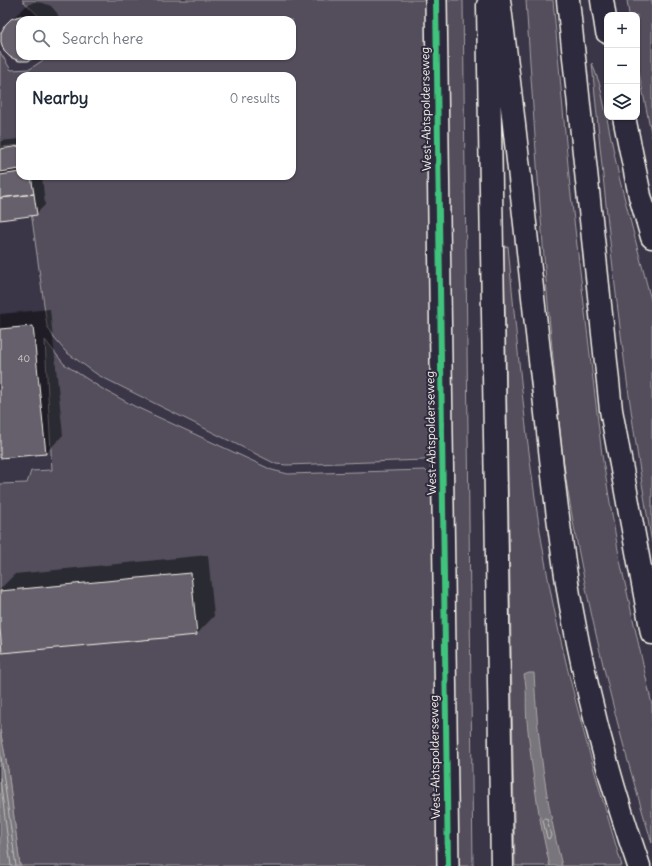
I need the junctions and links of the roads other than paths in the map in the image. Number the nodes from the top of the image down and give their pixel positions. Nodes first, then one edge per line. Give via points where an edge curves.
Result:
1 (436, 0) edge
2 (488, 0) edge
3 (499, 0) edge
4 (568, 0) edge
5 (602, 0) edge
6 (604, 13) edge
7 (625, 120) edge
8 (652, 237) edge
9 (652, 633) edge
10 (448, 866) edge
11 (502, 866) edge
12 (639, 866) edge

1 - 10 street, West-Abtspolderseweg
2 - 11 highway
3 - 12 highway via 558,517 570,601 584,671 615,792
4 - 9 highway via 611,410
5 - 6 highway
7 - 8 highway via 640,196

